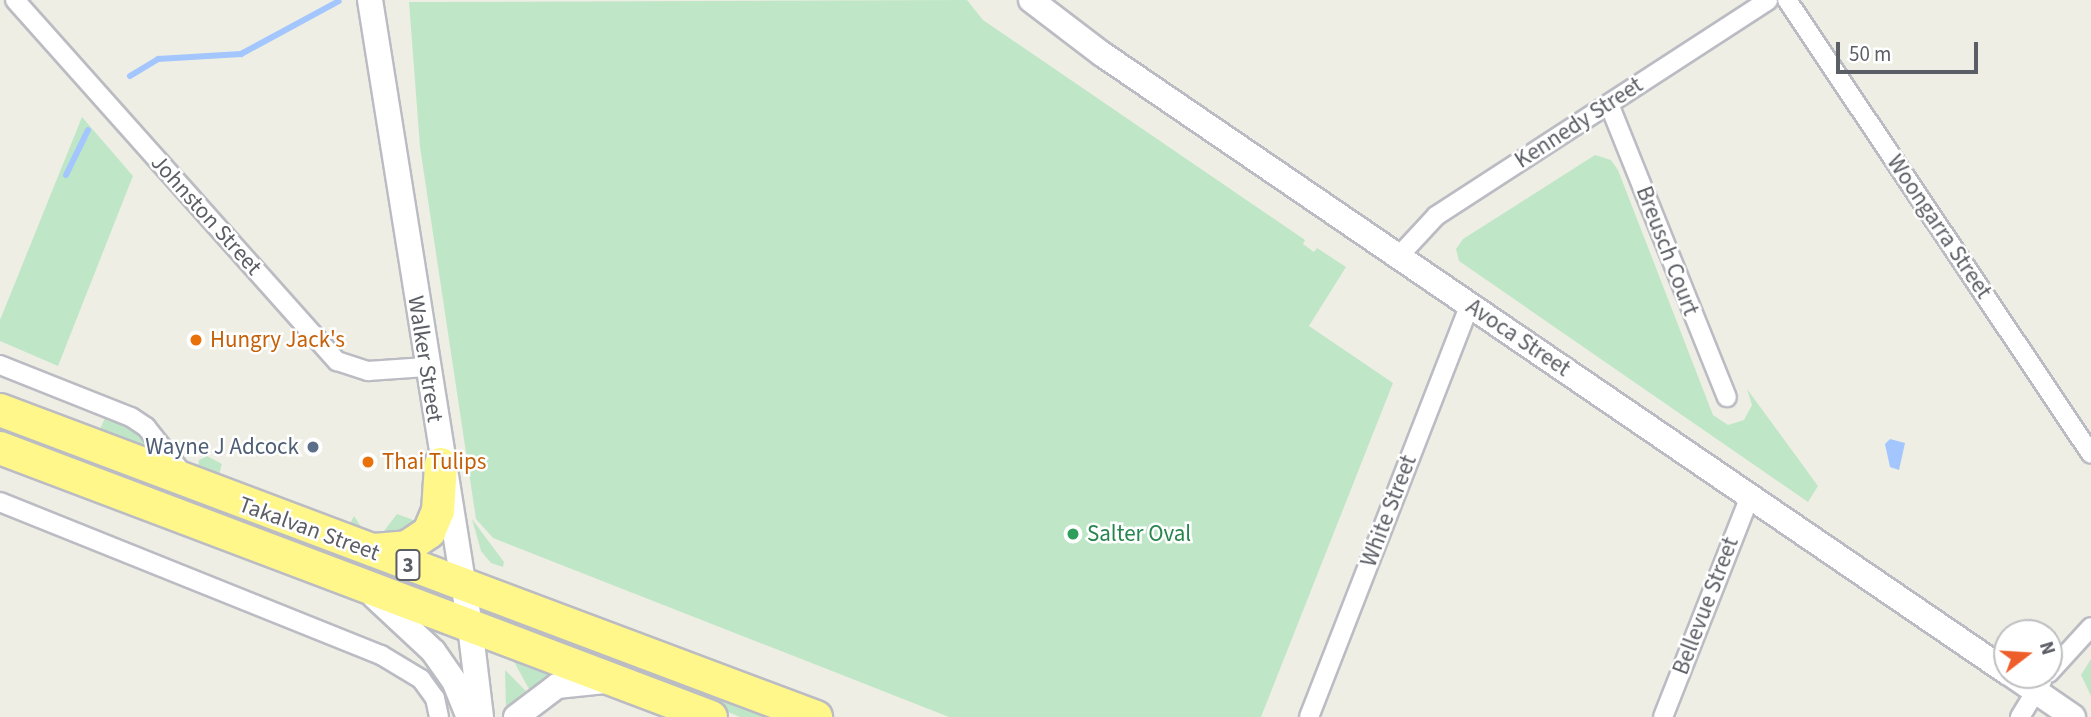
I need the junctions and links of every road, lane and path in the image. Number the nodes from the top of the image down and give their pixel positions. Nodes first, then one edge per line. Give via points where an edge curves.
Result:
1 (370, 0) edge
2 (1031, 0) edge
3 (1768, 0) edge
4 (1787, 0) edge
5 (22, 3) edge
6 (1609, 104) junction
7 (1399, 256) junction
8 (1470, 305) junction
9 (0, 365) edge
10 (426, 367) junction
11 (1727, 397) dead end
12 (0, 410) edge
13 (0, 448) edge
14 (2091, 454) edge
15 (441, 464) junction
16 (191, 485) junction
17 (1749, 496) junction
18 (0, 502) edge
19 (366, 550) junction
20 (464, 584) junction
21 (359, 585) junction
22 (470, 626) junction
23 (2091, 627) edge
24 (2063, 659) edge
25 (1993, 662) edge
26 (623, 684) junction
27 (2038, 689) edge
28 (2051, 689) edge
29 (439, 717) edge
30 (469, 717) edge
31 (481, 717) edge
32 (516, 717) edge
33 (711, 717) edge
34 (816, 717) edge
35 (1309, 717) edge
36 (1663, 717) edge
37 (2020, 717) edge
38 (2073, 717) edge

1 - 10 street, Walker Street
2 - 7 street, Avoca Street via 1101,54
3 - 6 street, Kennedy Street
4 - 14 street, Woongarra Street
5 - 10 street, Johnston Street via 337,361 368,371
6 - 7 street, Kennedy Street via 1436,216
6 - 11 street, Breusch Court
7 - 8 street, Avoca Street
8 - 17 street, Avoca Street
8 - 35 street, White Street
9 - 16 street via 131,417 146,427
10 - 15 street, Walker Street
12 - 16 highway, Takalvan Street / 3
13 - 21 highway, Takalvan Street / 3
15 - 19 highway via 438,511 429,533 397,549
15 - 20 street, Walker Street
16 - 19 highway, Takalvan Street / 3
17 - 25 street, Avoca Street
17 - 36 street, Bellevue Street
18 - 29 street via 381,655 421,679 435,698
19 - 20 highway, Takalvan Street / 3
20 - 22 street, Walker Street
20 - 34 highway, Takalvan Street / 3
21 - 22 highway, Takalvan Street / 3
21 - 30 street via 423,639 446,668
22 - 26 highway, Takalvan Street / 3
22 - 31 street, Walker Street
23 - 24 street
26 - 32 street via 584,680 557,686
26 - 33 highway, Takalvan Street / 3
27 - 37 street
28 - 38 street

